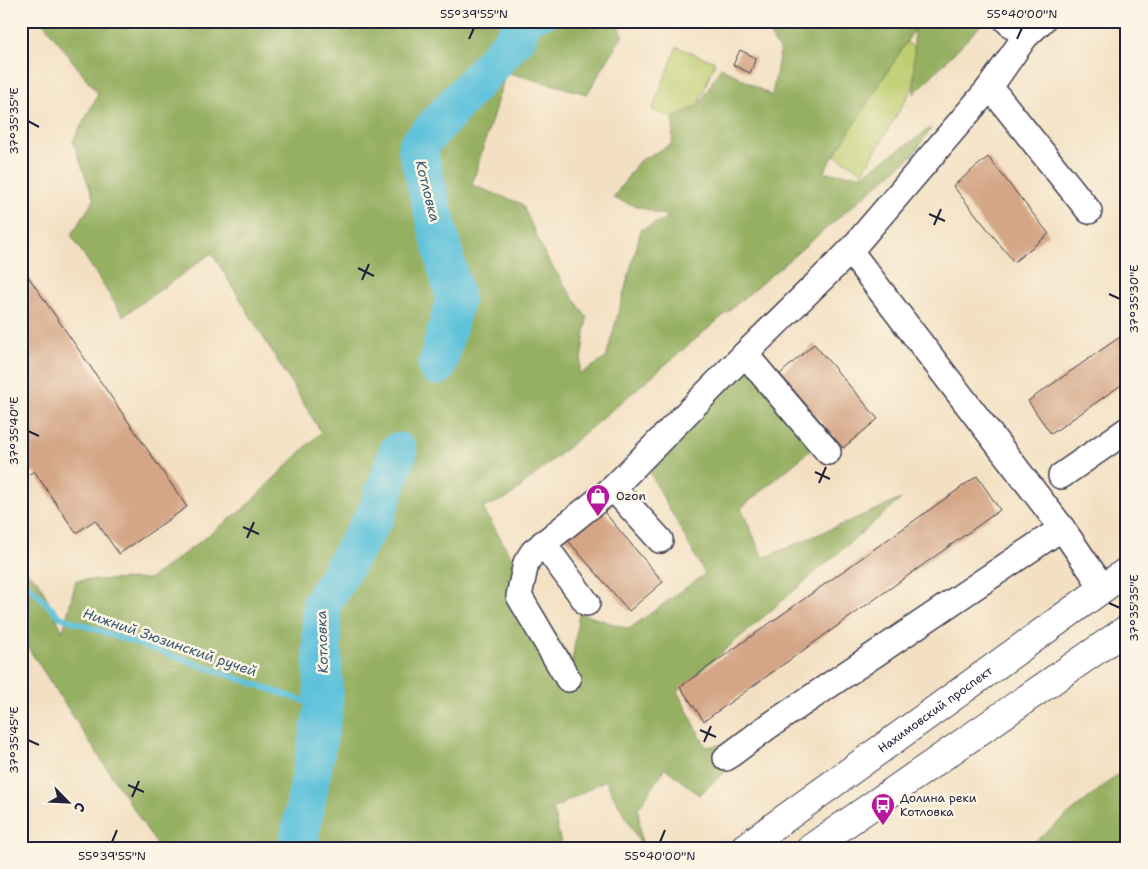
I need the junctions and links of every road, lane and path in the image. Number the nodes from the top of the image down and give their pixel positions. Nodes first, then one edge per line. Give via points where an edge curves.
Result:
1 (1024, 27) edge
2 (990, 87) junction
3 (1089, 211) dead end
4 (850, 251) junction
5 (745, 354) junction
6 (1127, 430) edge
7 (828, 452) dead end
8 (1061, 476) dead end
9 (613, 488) junction
10 (1062, 528) junction
11 (660, 540) dead end
12 (543, 543) junction
13 (1127, 572) edge
14 (1103, 588) junction
15 (587, 603) dead end
16 (1127, 629) edge
17 (568, 679) dead end
18 (726, 758) dead end
19 (744, 848) edge
20 (811, 848) edge

1 - 2 lane
2 - 3 lane
2 - 4 lane
4 - 5 lane
4 - 10 lane
5 - 7 lane
5 - 9 lane
6 - 8 lane
9 - 11 lane
9 - 12 lane
10 - 14 lane
10 - 18 lane
12 - 15 lane
12 - 17 lane via 526,563 519,596
13 - 14 main road, Нахимовский проспект
14 - 19 main road, Нахимовский проспект
16 - 20 main road

